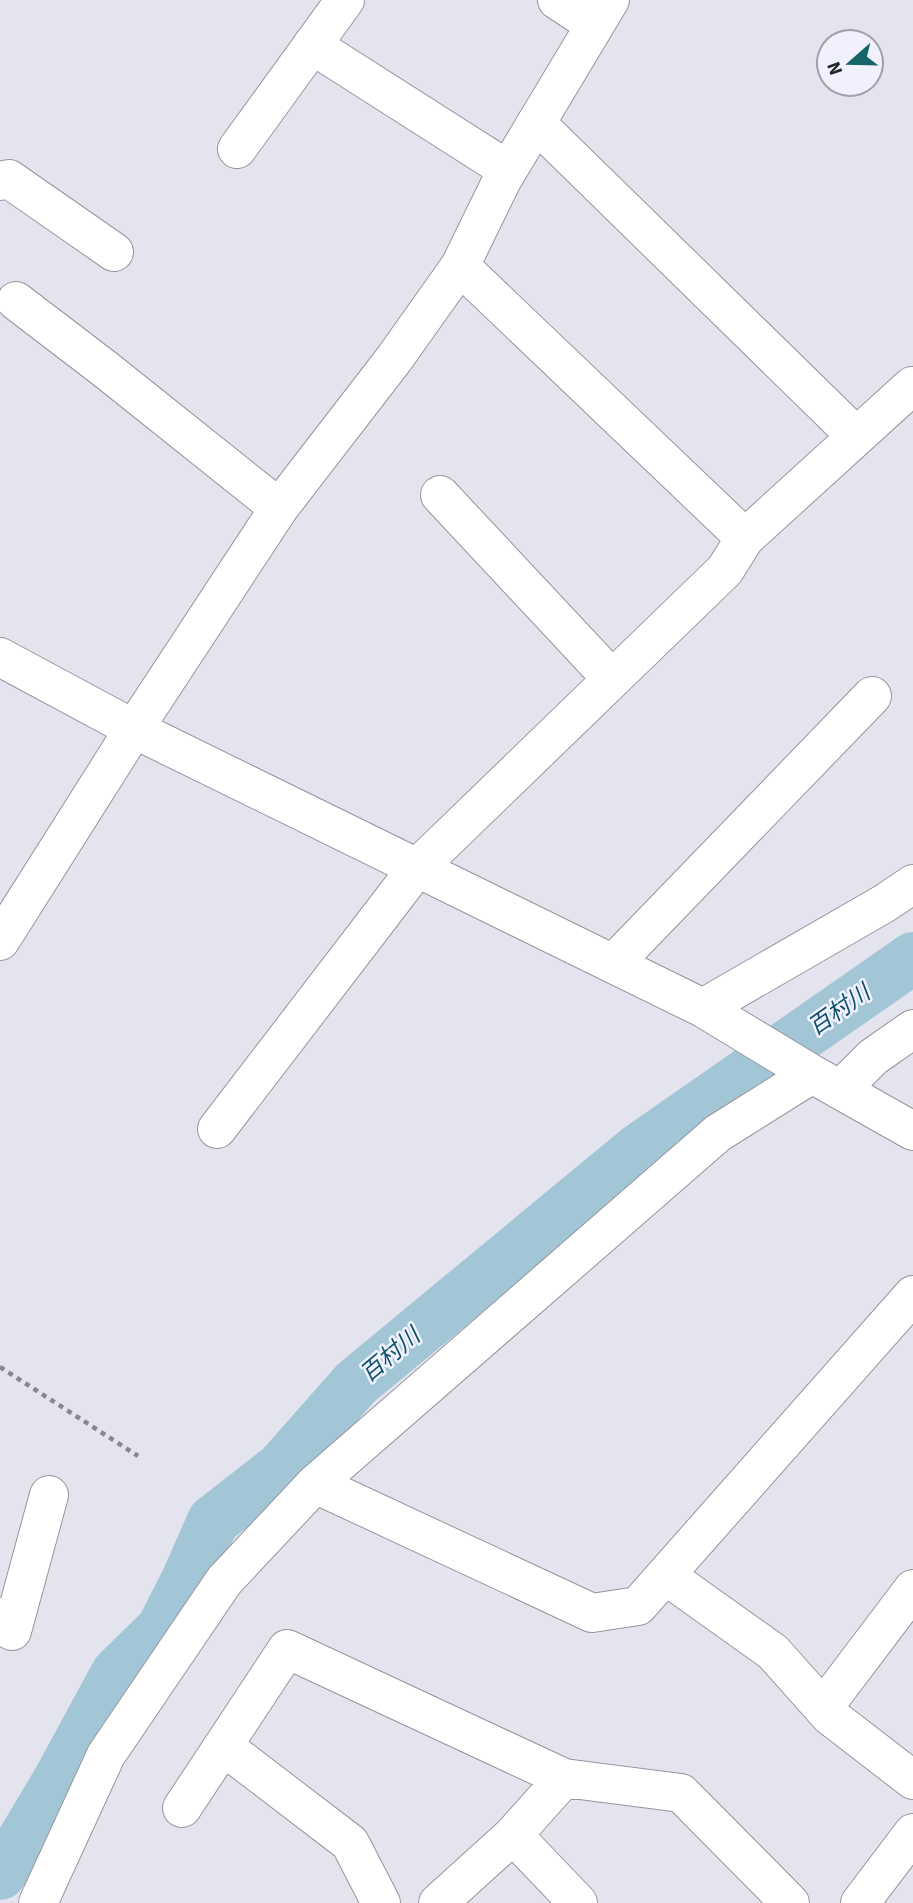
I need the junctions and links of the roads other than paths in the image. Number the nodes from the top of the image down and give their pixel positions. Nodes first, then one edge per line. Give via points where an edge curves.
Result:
1 (345, 0) edge
2 (557, 0) edge
3 (603, 13) edge
4 (312, 44) junction
5 (536, 123) junction
6 (236, 149) dead end
7 (508, 170) junction
8 (0, 181) edge
9 (114, 253) dead end
10 (460, 266) junction
11 (16, 302) dead end
12 (912, 386) edge
13 (856, 436) junction
14 (440, 495) dead end
15 (279, 508) junction
16 (744, 538) junction
17 (0, 657) edge
18 (612, 679) junction
19 (872, 696) dead end
20 (134, 729) junction
21 (417, 868) junction
22 (913, 884) edge
23 (0, 941) edge
24 (613, 964) junction
25 (718, 1017) junction
26 (913, 1029) edge
27 (816, 1076) junction
28 (217, 1129) dead end
29 (913, 1130) edge
30 (913, 1295) edge
31 (316, 1484) junction
32 (49, 1495) dead end
33 (665, 1574) junction
34 (913, 1589) edge
35 (0, 1617) edge
36 (823, 1708) junction
37 (223, 1746) junction
38 (564, 1778) junction
39 (913, 1780) edge
40 (182, 1808) dead end
41 (913, 1833) edge
42 (513, 1835) junction
43 (38, 1903) edge
44 (381, 1903) edge
45 (438, 1903) edge
46 (578, 1903) edge
47 (790, 1903) edge
48 (860, 1903) edge

1 - 4 street
2 - 3 street
3 - 5 street
4 - 6 street
4 - 7 street
5 - 7 street
5 - 13 street
7 - 10 street
8 - 9 street via 9,179
10 - 15 street
10 - 16 street
11 - 15 street
12 - 13 street
13 - 16 street
14 - 18 street
15 - 20 street
16 - 18 street via 725,570
17 - 20 street
18 - 21 street
19 - 24 street
20 - 21 street
20 - 23 street
21 - 24 street
21 - 28 street
22 - 25 street
24 - 25 street
25 - 27 street
26 - 27 street via 873,1057
27 - 29 street
27 - 31 street via 718,1133
30 - 33 street
31 - 33 street via 592,1613 638,1606
31 - 43 street via 224,1581 107,1755
32 - 35 street via 12,1630
33 - 36 street via 772,1653
34 - 36 street
36 - 39 street
37 - 38 street via 287,1648
37 - 40 street
37 - 44 street via 350,1843
38 - 42 street
38 - 47 street via 681,1793
41 - 48 street
42 - 45 street
42 - 46 street

